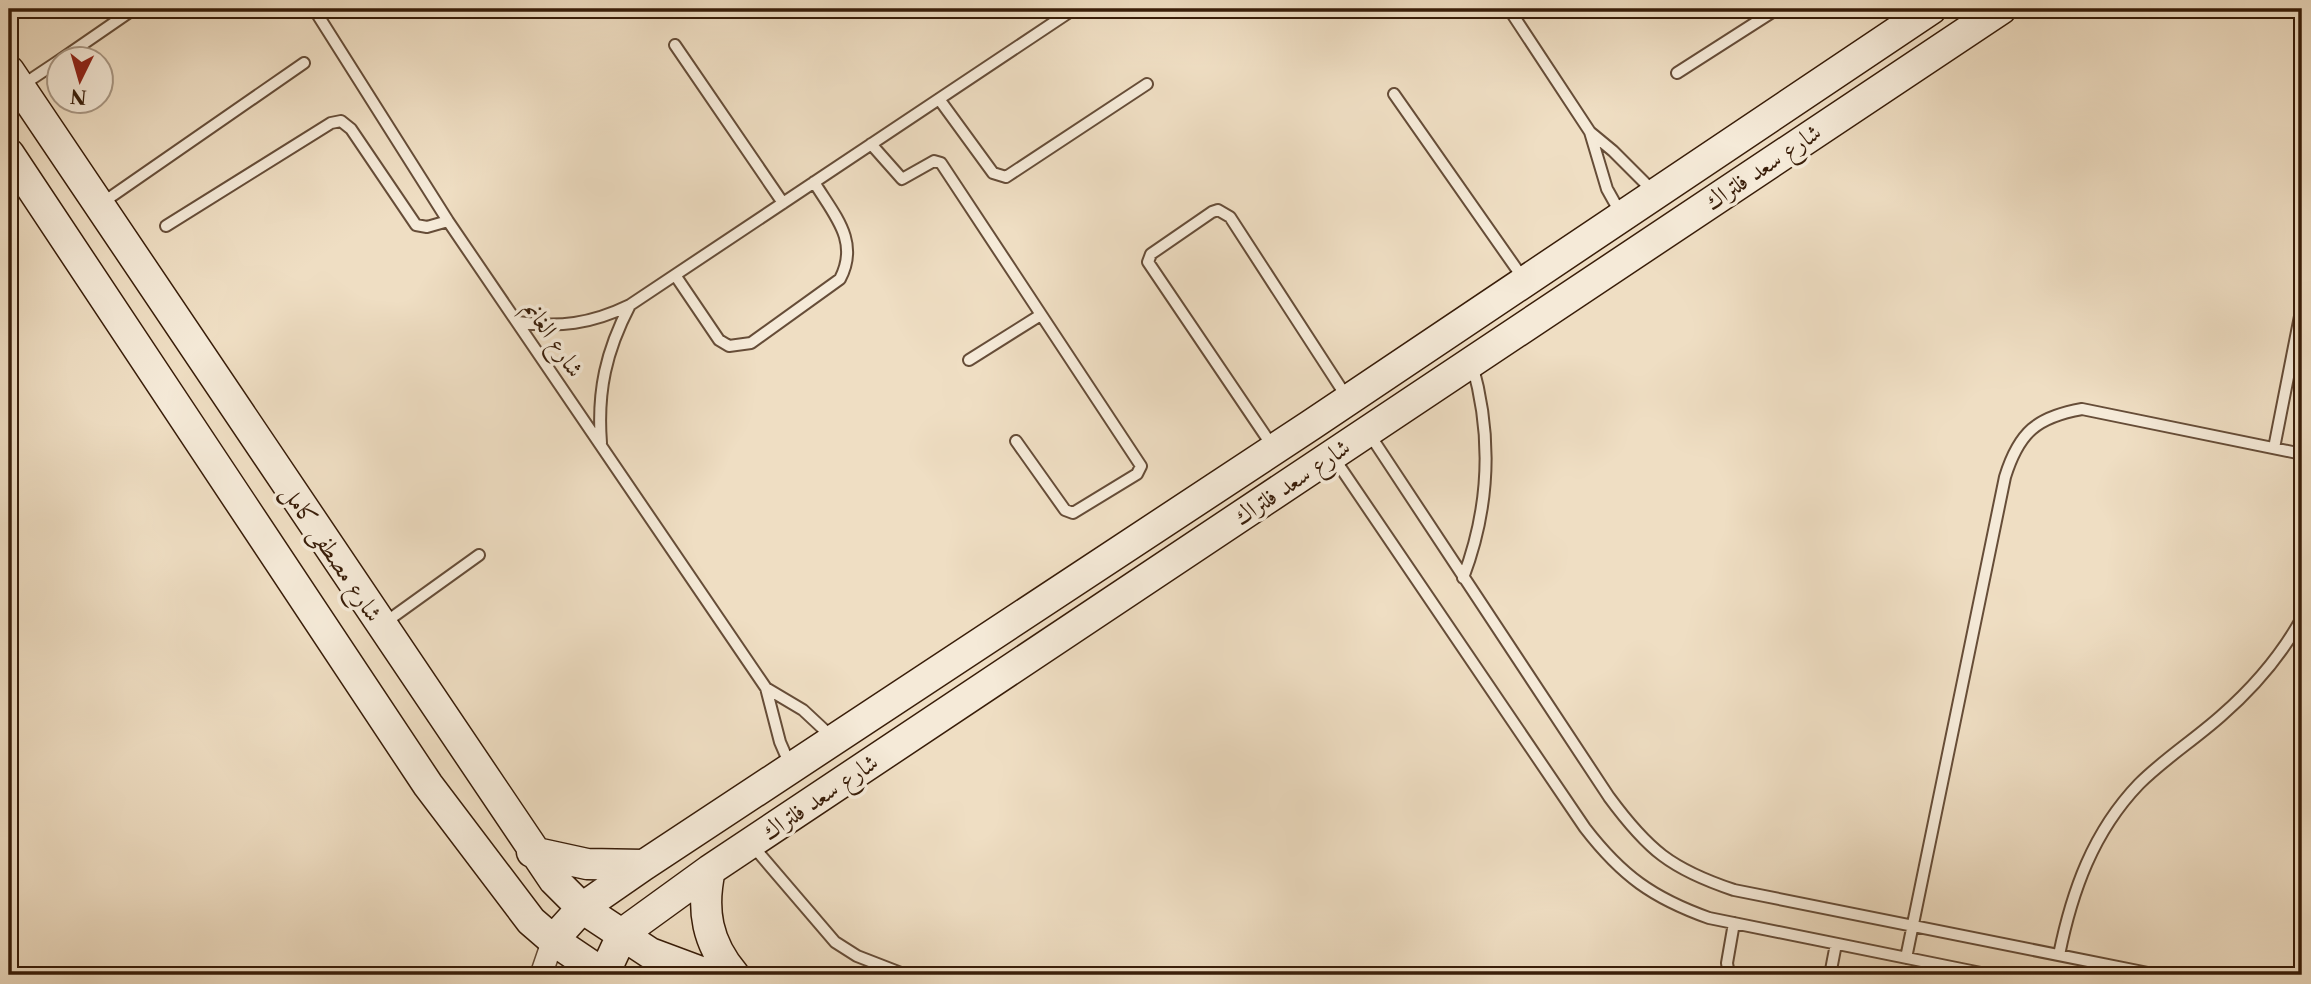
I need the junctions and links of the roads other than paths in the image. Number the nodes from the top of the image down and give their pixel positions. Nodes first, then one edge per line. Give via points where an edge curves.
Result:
1 (134, 9) edge
2 (314, 9) edge
3 (1074, 9) edge
4 (1509, 9) edge
5 (1777, 9) edge
6 (1931, 9) edge
7 (2001, 9) edge
8 (119, 13) edge
9 (675, 45) dead end
10 (78, 46) edge
11 (304, 63) dead end
12 (46, 66) edge
13 (1677, 73) dead end
14 (14, 79) edge
15 (1147, 84) dead end
16 (1395, 94) dead end
17 (939, 99) junction
18 (1590, 132) junction
19 (872, 144) junction
20 (9, 154) edge
21 (814, 182) junction
22 (1656, 194) junction
23 (783, 203) junction
24 (99, 205) junction
25 (1622, 216) junction
26 (448, 220) junction
27 (1677, 224) junction
28 (166, 226) dead end
29 (1646, 246) junction
30 (675, 275) junction
31 (1525, 281) junction
32 (630, 305) junction
33 (2302, 306) edge
34 (1040, 316) junction
35 (517, 322) junction
36 (969, 360) dead end
37 (1472, 361) junction
38 (1348, 399) junction
39 (1311, 425) junction
40 (1367, 431) junction
41 (1016, 441) dead end
42 (601, 446) junction
43 (2274, 448) junction
44 (1275, 449) junction
45 (2302, 454) edge
46 (1332, 455) junction
47 (479, 555) dead end
48 (1463, 578) junction
49 (2302, 618) edge
50 (381, 626) junction
51 (766, 688) junction
52 (834, 740) junction
53 (791, 768) junction
54 (856, 772) junction
55 (812, 802) junction
56 (751, 843) junction
57 (532, 852) junction
58 (644, 865) junction
59 (710, 870) junction
60 (582, 908) junction
61 (1734, 923) junction
62 (1913, 926) junction
63 (623, 933) junction
64 (553, 940) junction
65 (1836, 944) junction
66 (2059, 955) junction
67 (1906, 958) junction
68 (1979, 974) edge
69 (541, 975) edge
70 (604, 975) edge
71 (709, 975) edge
72 (734, 975) edge
73 (906, 975) edge
74 (1729, 975) edge
75 (1830, 975) edge
76 (1991, 975) edge
77 (2158, 975) edge

1 - 8 lane
2 - 26 lane, شارع الغانم
3 - 17 lane
4 - 18 lane
5 - 13 lane
6 - 22 street, شارع سعد فلتراك
7 - 27 street, شارع سعد فلتراك
8 - 10 lane
9 - 23 lane
11 - 24 lane
12 - 14 lane
14 - 24 street, شارع مصطفى كامل
15 - 17 lane via 1006,177 993,173
16 - 31 lane
17 - 19 lane
18 - 22 lane
18 - 25 lane via 1607,190
19 - 21 lane
19 - 34 lane via 902,179 934,161 941,163
20 - 64 street, شارع مصطفى كامل via 392,734 502,885
21 - 23 lane
21 - 30 lane via 846,237 848,263 840,279 751,343 740,347 719,340
22 - 25 street, شارع سعد فلتراك
22 - 27 street
23 - 30 lane
24 - 50 street, شارع مصطفى كامل
25 - 29 street
25 - 31 street, شارع سعد فلتراك
26 - 28 lane via 427,227 416,225 341,121
26 - 35 lane, شارع الغانم
27 - 29 street, شارع سعد فلتراك
29 - 37 street, شارع سعد فلتراك
30 - 32 lane
31 - 38 street, شارع سعد فلتراك
32 - 35 lane via 575,325
32 - 42 lane via 613,337 602,373 598,409
33 - 43 lane
34 - 36 lane
34 - 41 lane via 1141,466 1137,474 1073,513 1065,510
35 - 42 lane, شارع الغانم
37 - 40 street, شارع سعد فلتراك
37 - 48 lane via 1484,415 1487,471 1480,526
38 - 39 street, شارع سعد فلتراك
38 - 40 street
38 - 44 lane via 1230,217 1218,209 1202,219 1152,254 1148,262
39 - 44 street, شارع سعد فلتراك
39 - 46 street
40 - 46 street, شارع سعد فلتراك
40 - 48 lane
42 - 51 lane, شارع الغانم
43 - 45 lane
43 - 62 lane via 2082,409 2055,414 2031,428 2014,450
44 - 52 street, شارع سعد فلتراك
46 - 54 street, شارع سعد فلتراك
46 - 61 lane via 1609,859 1672,905
47 - 50 lane
48 - 62 lane via 1609,797 1660,855 1693,876 1734,890
49 - 66 lane via 2262,674 2221,716 2139,785 2109,822 2085,863 2068,908
50 - 57 street, شارع مصطفى كامل
51 - 52 lane, شارع الغانم via 803,710
51 - 53 lane, شارع الغانم
52 - 53 street, شارع سعد فلتراك
52 - 54 street
53 - 55 street
53 - 58 street, شارع سعد فلتراك
54 - 55 street, شارع سعد فلتراك
55 - 56 street, شارع سعد فلتراك
56 - 59 street, شارع سعد فلتراك
56 - 73 lane via 835,942
57 - 58 street via 587,864
57 - 60 street, شارع مصطفى كامل
58 - 60 street, شارع سعد فلتراك
59 - 63 street, شارع سعد فلتراك
59 - 72 street via 705,916 710,939
60 - 63 street, شارع مصطفى كامل
60 - 64 street, شارع سعد فلتراك
61 - 65 lane
61 - 74 lane
62 - 66 lane
62 - 67 lane
63 - 70 street, شارع سعد فلتراك
63 - 71 street, شارع مصطفى كامل via 650,953
64 - 69 street
64 - 70 street, شارع مصطفى كامل
65 - 67 lane
65 - 75 lane
66 - 77 lane
67 - 68 lane
68 - 76 lane

